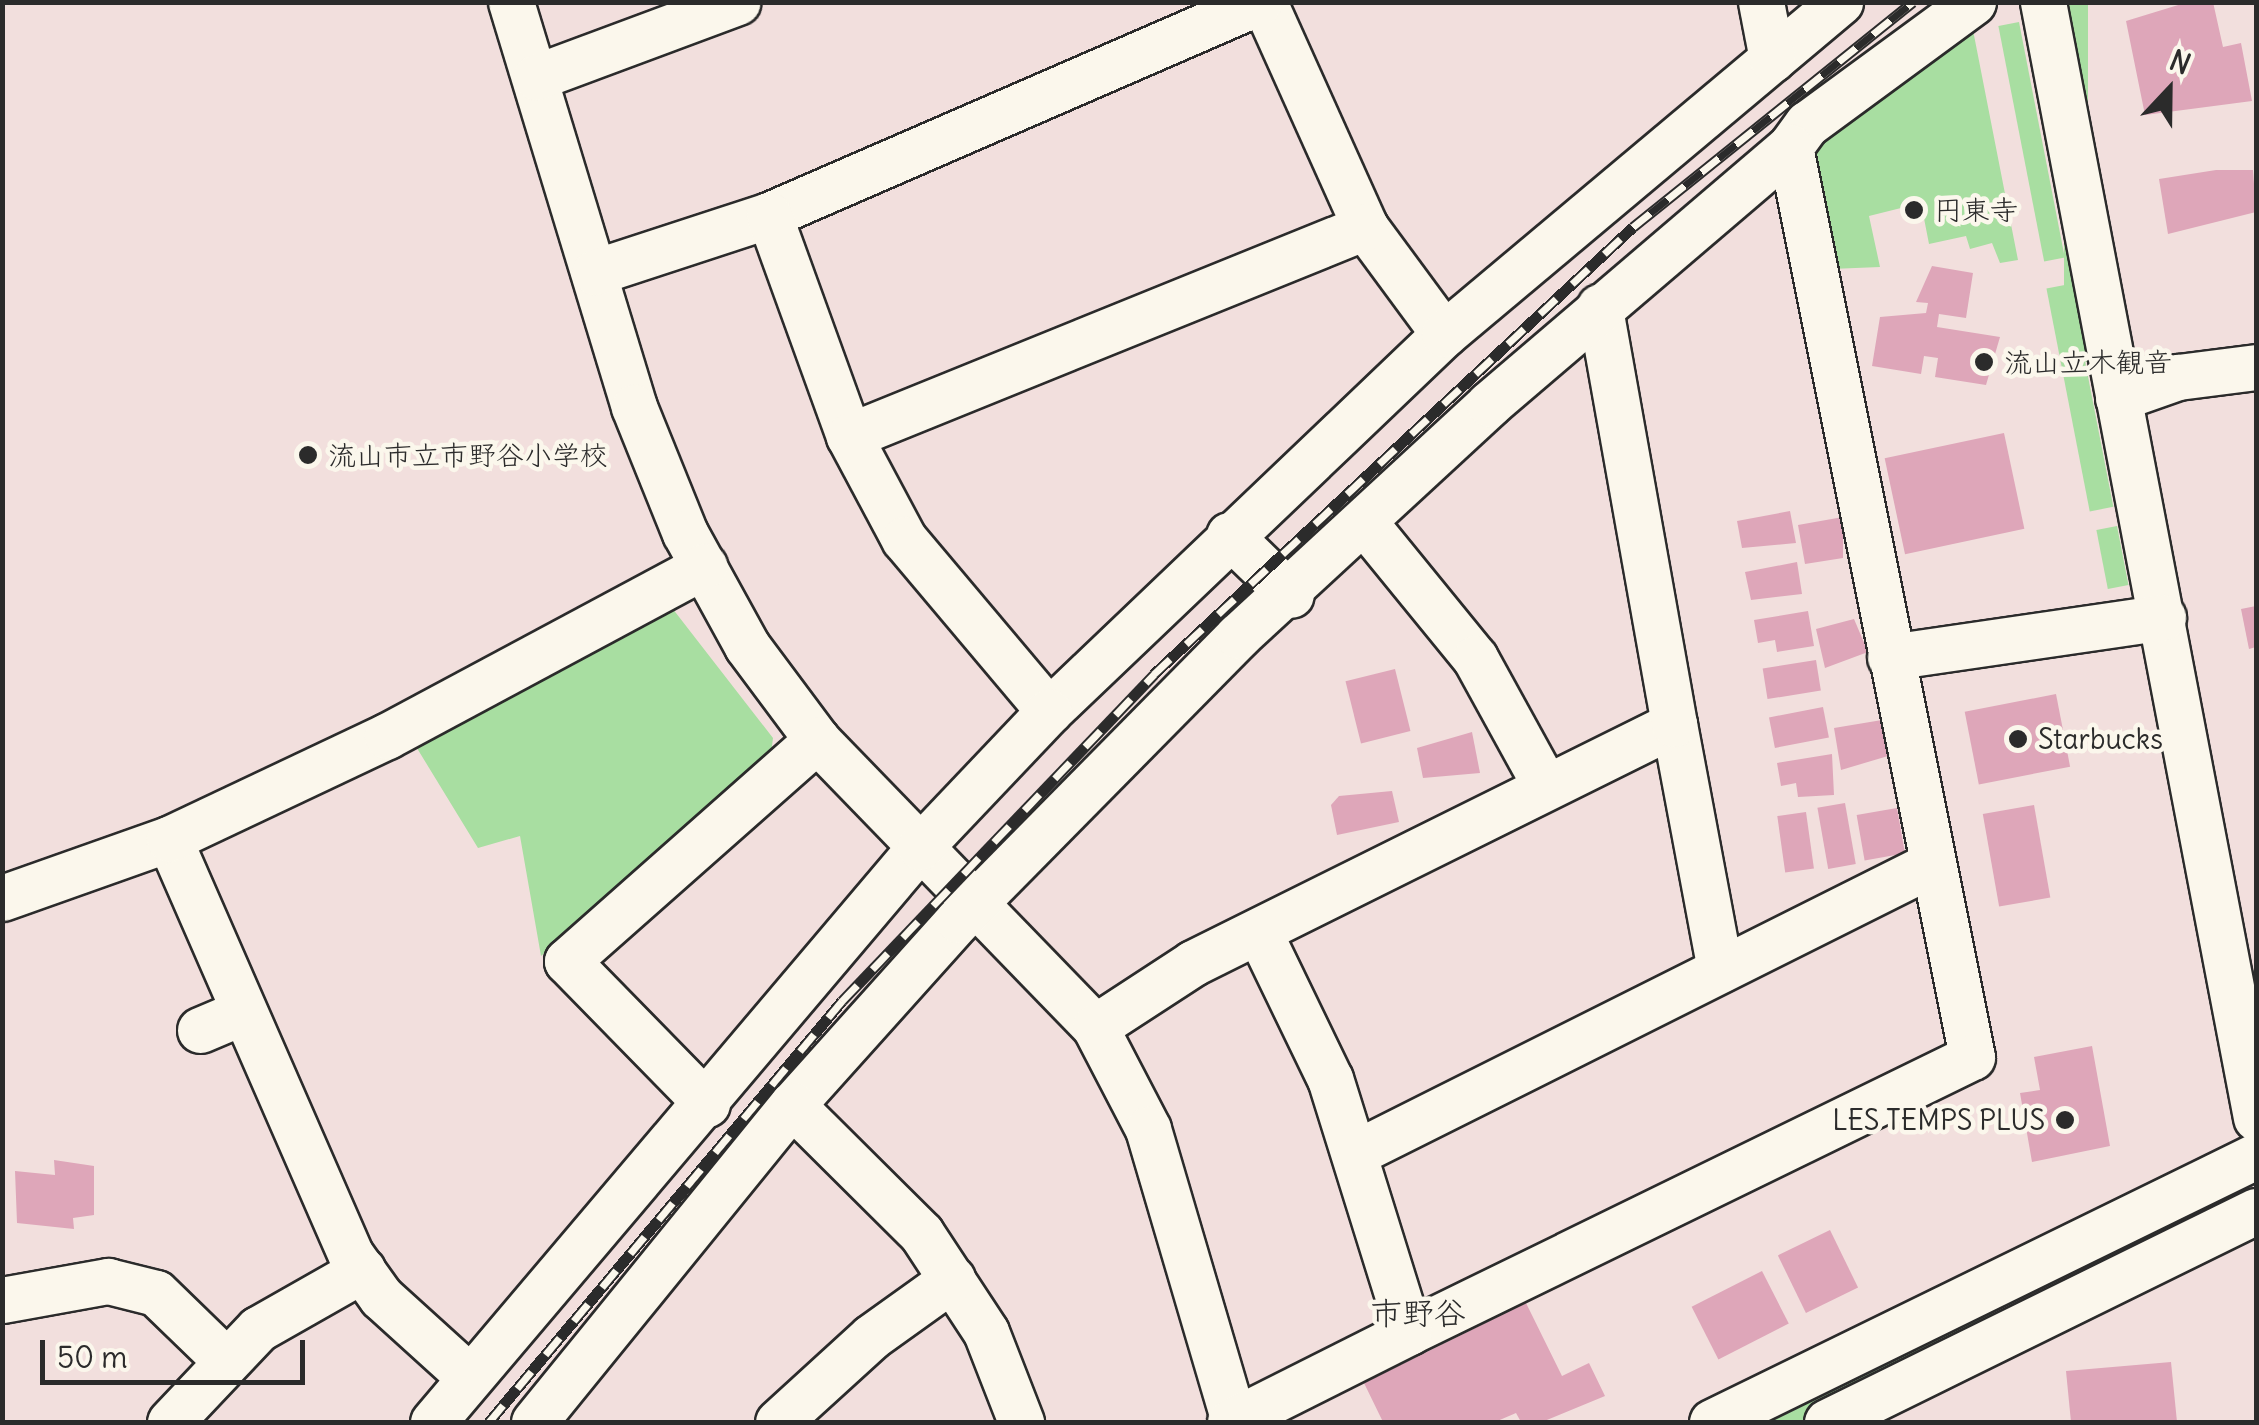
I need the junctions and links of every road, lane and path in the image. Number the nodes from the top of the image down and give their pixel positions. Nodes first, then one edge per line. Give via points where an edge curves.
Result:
1 (511, 2) edge
2 (738, 2) edge
3 (1261, 2) edge
4 (1761, 2) edge
5 (1840, 2) edge
6 (1973, 2) edge
7 (2043, 2) edge
8 (1772, 59) junction
9 (536, 78) junction
10 (1790, 147) junction
11 (769, 215) junction
12 (1365, 227) junction
13 (595, 272) junction
14 (1600, 307) junction
15 (1444, 334) junction
16 (2256, 367) edge
17 (2118, 398) junction
18 (850, 436) junction
19 (1364, 522) junction
20 (1229, 535) junction
21 (704, 566) junction
22 (1291, 595) junction
23 (2163, 616) junction
24 (1890, 658) junction
25 (1050, 711) junction
26 (1674, 724) junction
27 (817, 740) junction
28 (1546, 787) junction
29 (169, 839) junction
30 (920, 848) junction
31 (1932, 864) junction
32 (2, 898) edge
33 (977, 900) junction
34 (1258, 932) junction
35 (1720, 970) junction
36 (1095, 1028) junction
37 (707, 1104) junction
38 (792, 1105) junction
39 (2256, 1118) edge
40 (1355, 1153) junction
41 (2256, 1156) edge
42 (2256, 1211) edge
43 (362, 1270) junction
44 (952, 1279) junction
45 (2, 1300) edge
46 (1409, 1332) junction
47 (224, 1358) junction
48 (468, 1376) junction
49 (170, 1422) edge
50 (433, 1422) edge
51 (534, 1422) edge
52 (778, 1422) edge
53 (1021, 1422) edge
54 (1232, 1422) edge
55 (1712, 1422) edge
56 (1827, 1422) edge

1 - 9 street
2 - 9 street
3 - 11 street
3 - 12 street
4 - 8 street
5 - 8 street
6 - 10 street via 1807,124
7 - 17 street
8 - 15 street
9 - 13 street
10 - 14 street
10 - 24 street
11 - 13 street
11 - 18 street
12 - 15 street
12 - 18 street
13 - 21 street via 634,408
14 - 19 street
14 - 26 street
15 - 20 street
16 - 17 street via 2178,377
17 - 23 street
18 - 25 street via 904,538
19 - 22 street
19 - 28 street via 1475,658
20 - 22 street
20 - 25 street
21 - 27 street
21 - 29 street via 387,736
22 - 33 street via 1238,636
23 - 24 street
23 - 39 street
24 - 31 street
25 - 30 street
26 - 28 street
26 - 35 street
27 - 30 street
27 - 37 street via 567,961
28 - 34 street
29 - 32 street
29 - 43 street via 220,1021
30 - 33 street
30 - 37 street
31 - 35 street
31 - 46 street via 1972,1057
33 - 36 street
33 - 38 street
34 - 36 street
34 - 40 street via 1304,1014
35 - 40 street
36 - 54 street via 1148,1130
37 - 48 street
38 - 44 street via 921,1233
38 - 51 street
40 - 46 street
41 - 55 street
42 - 56 street
43 - 47 street via 279,1314
43 - 48 street
44 - 52 street via 871,1336
44 - 53 street via 986,1332
45 - 47 street via 108,1281 156,1293
46 - 54 street
47 - 49 street
48 - 50 street

